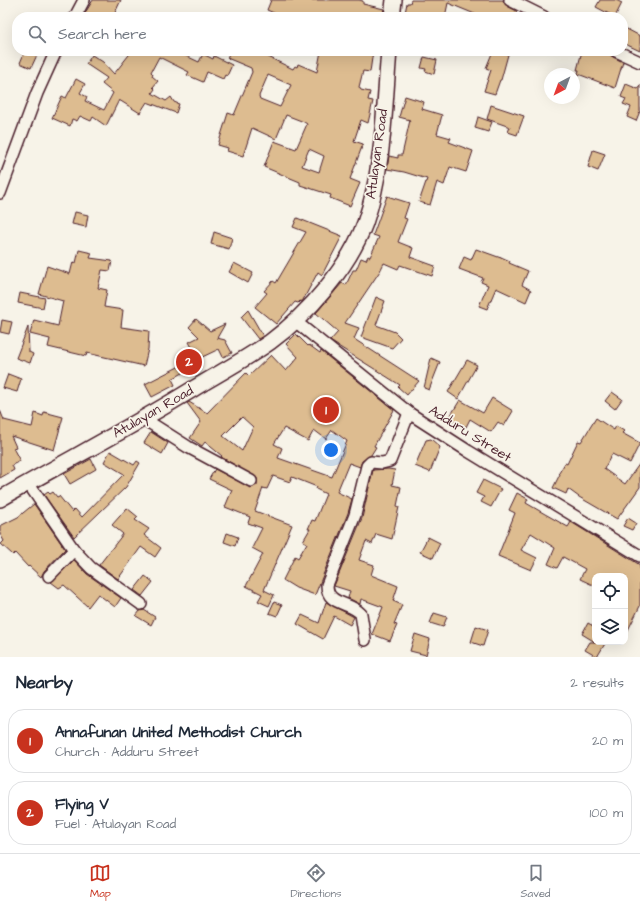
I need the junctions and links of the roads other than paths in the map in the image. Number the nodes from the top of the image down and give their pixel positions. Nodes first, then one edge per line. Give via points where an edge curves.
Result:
1 (84, 0) edge
2 (394, 0) edge
3 (510, 0) edge
4 (78, 12) edge
5 (393, 12) edge
6 (534, 12) edge
7 (54, 56) edge
8 (389, 56) edge
9 (627, 56) edge
10 (640, 62) edge
11 (0, 193) edge
12 (295, 321) junction
13 (409, 413) junction
14 (144, 419) junction
15 (251, 481) dead end
16 (28, 483) junction
17 (0, 499) edge
18 (74, 550) junction
19 (640, 556) edge
20 (48, 576) dead end
21 (141, 604) dead end
22 (365, 640) dead end

1 - 4 street
2 - 5 main road
3 - 6 street
7 - 11 street via 37,93
8 - 12 main road, Atulayan Road via 374,192 364,224 353,248 331,282
9 - 10 street
12 - 13 street, Adduru Street
12 - 14 main road, Atulayan Road via 269,342
13 - 19 street, Adduru Street via 494,468
13 - 22 street via 390,460 382,463 371,462 367,466 355,515 327,584 331,599 361,614
14 - 15 street via 188,447
14 - 16 main road, Atulayan Road
16 - 17 main road, Atulayan Road
16 - 18 street
18 - 20 street
18 - 21 street via 91,568

